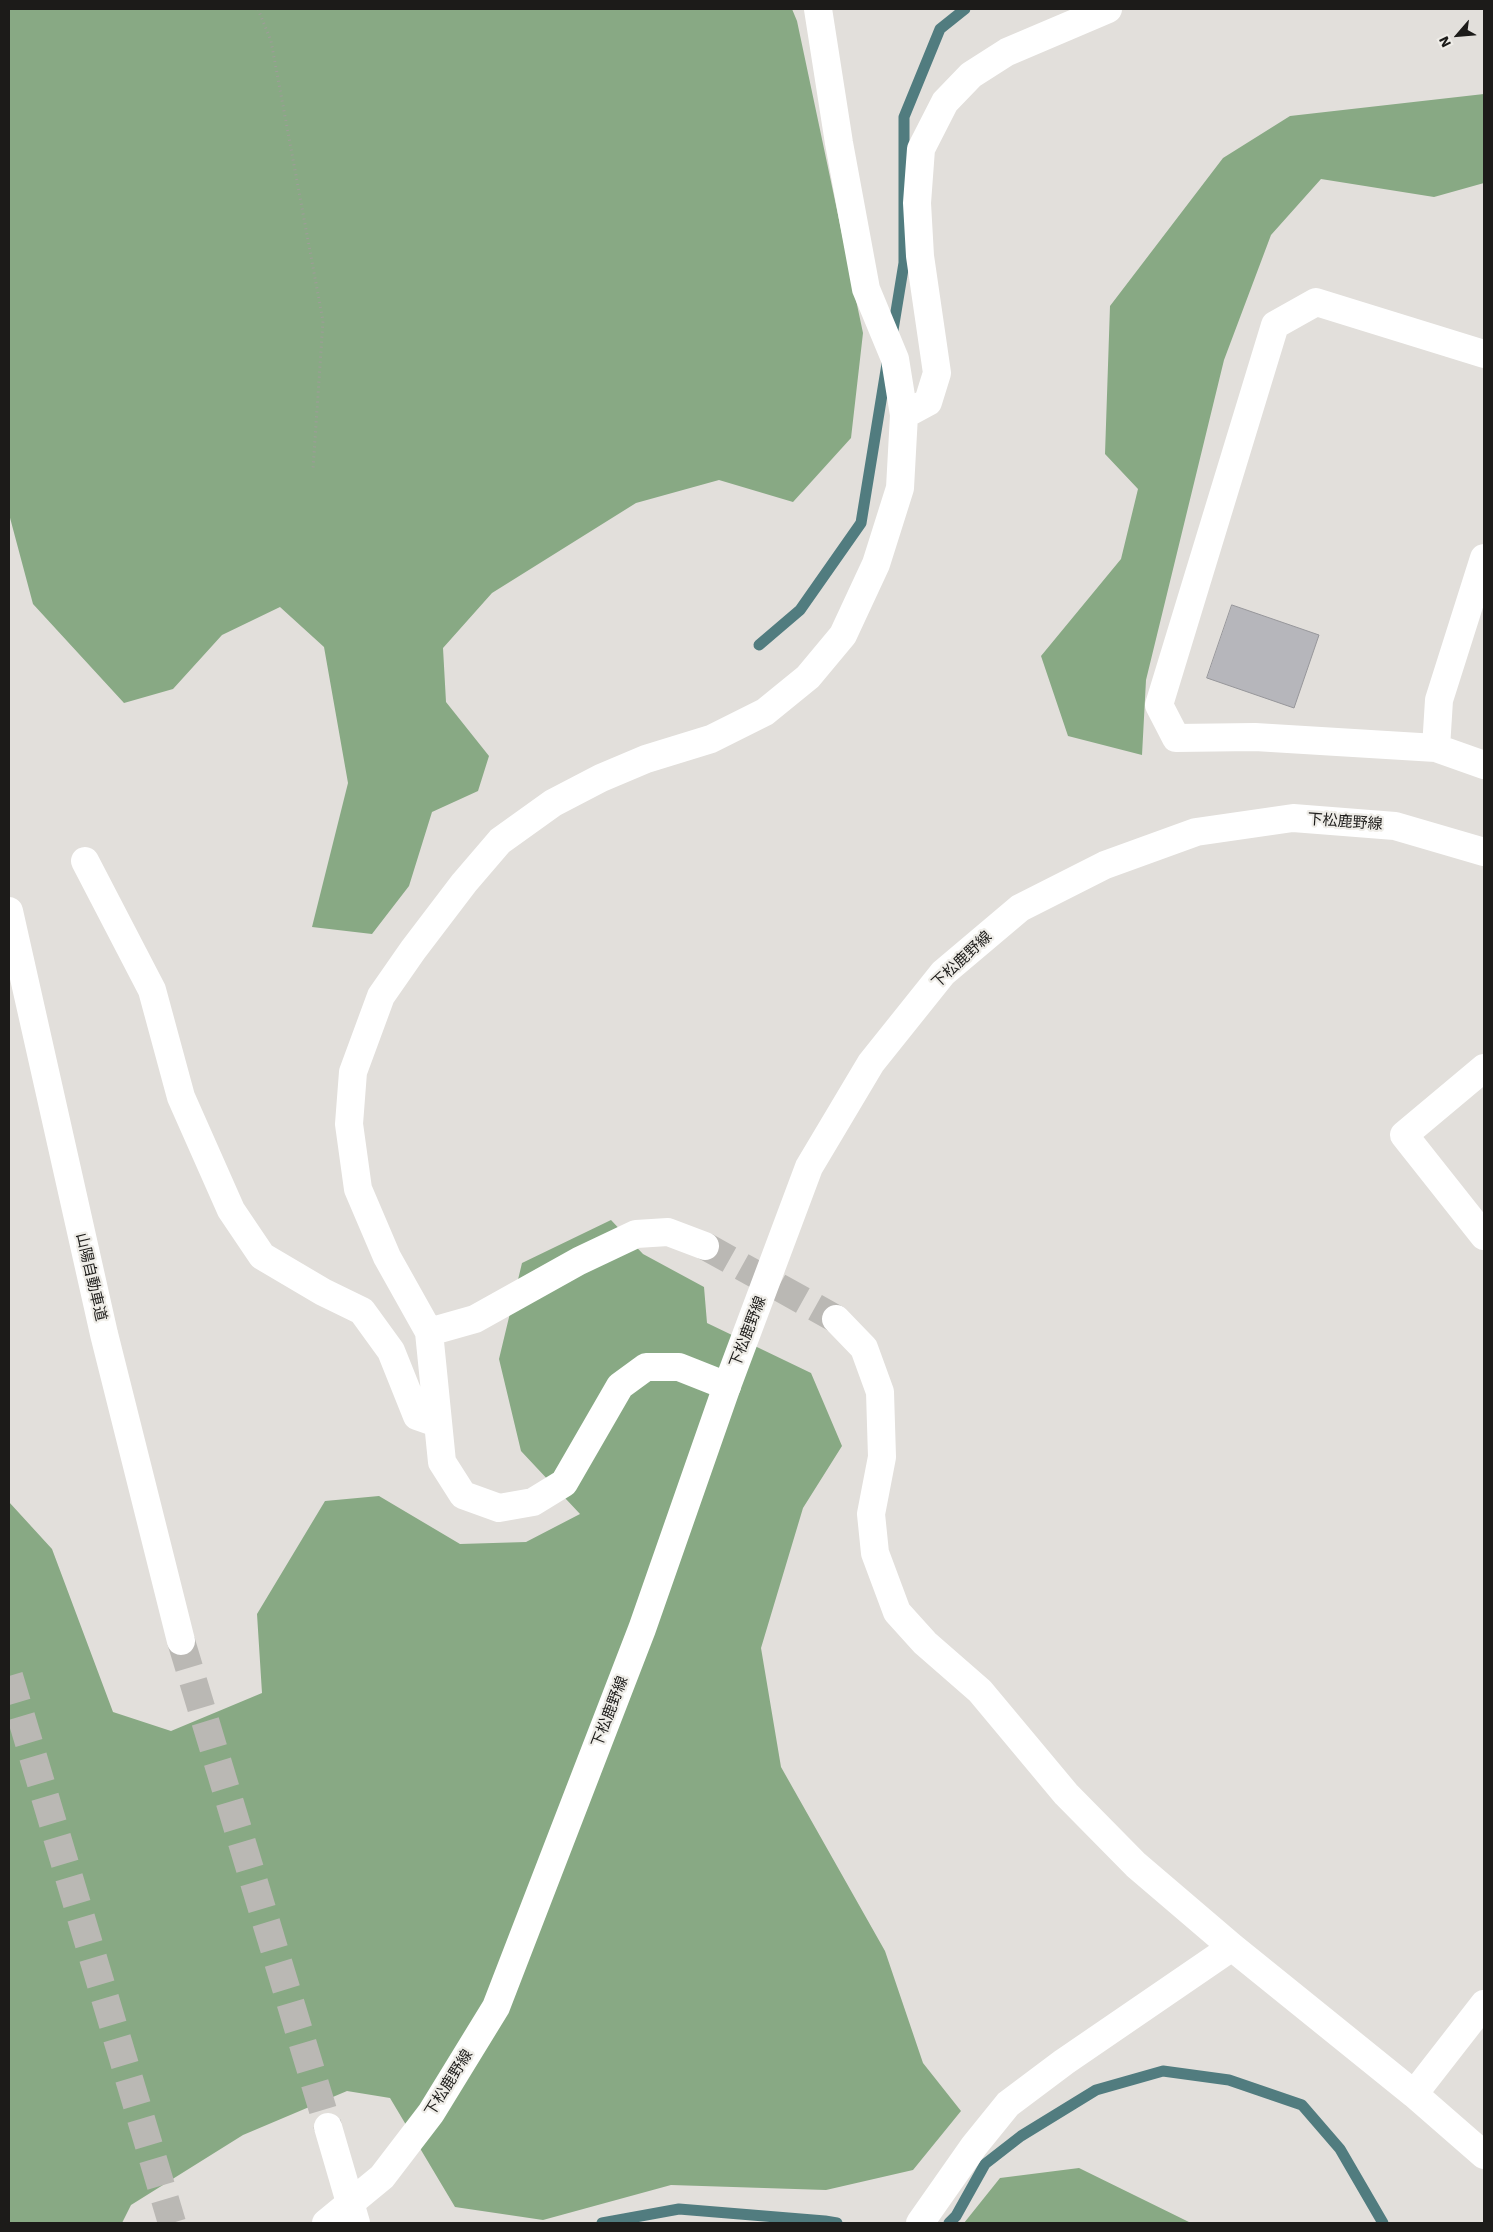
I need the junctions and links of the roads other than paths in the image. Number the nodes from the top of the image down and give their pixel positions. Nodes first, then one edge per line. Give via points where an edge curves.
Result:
1 (818, 9) edge
2 (1108, 9) edge
3 (1484, 354) edge
4 (904, 415) junction
5 (1484, 558) edge
6 (1436, 748) junction
7 (1484, 765) edge
8 (1484, 852) edge
9 (85, 861) dead end
10 (9, 911) edge
11 (1484, 1068) edge
12 (1484, 1236) edge
13 (705, 1246) tunnel mouth
14 (836, 1318) tunnel mouth
15 (429, 1332) junction
16 (727, 1386) junction
17 (437, 1424) junction
18 (181, 1641) tunnel mouth
19 (1232, 1947) junction
20 (1484, 2004) edge
21 (1414, 2094) junction
22 (328, 2127) tunnel mouth
23 (1484, 2155) edge
24 (326, 2223) edge
25 (356, 2223) edge
26 (920, 2223) edge

1 - 4 main road via 866,289 895,359
2 - 4 main road via 1007,52 971,75 945,102 921,150 917,203 920,256 937,373 928,402
3 - 6 main road via 1316,302 1275,325 1159,705 1176,738 1255,737
4 - 15 main road via 900,488 876,564 843,635 808,677 765,712 711,739 646,759 601,778 554,803 500,841 464,883 381,996 353,1072 349,1124 356,1179 387,1257
5 - 6 main road via 1439,700
6 - 7 main road
8 - 16 main road, 下松鹿野線 via 1395,826 1293,818 1196,832 1105,865 1020,908 943,973 871,1063 809,1167
9 - 17 main road via 152,990 181,1097 231,1210 262,1256 362,1311 391,1351 417,1416
10 - 18 main road, 山陽自動車道 via 104,1334
11 - 12 main road via 1404,1135
13 - 15 main road via 668,1232 636,1234 579,1261 475,1319
14 - 19 main road via 864,1348 880,1392 882,1457 871,1514 875,1553 897,1612 924,1642 980,1691 1066,1794 1136,1865
15 - 17 main road
16 - 17 main road via 679,1367 646,1367 620,1386 564,1483 533,1502 499,1508 463,1495 442,1462
16 - 24 main road, 下松鹿野線 via 642,1629 496,2007 431,2113 382,2177
19 - 21 main road
19 - 26 main road via 1008,2104
20 - 21 main road
21 - 23 main road
22 - 25 main road

